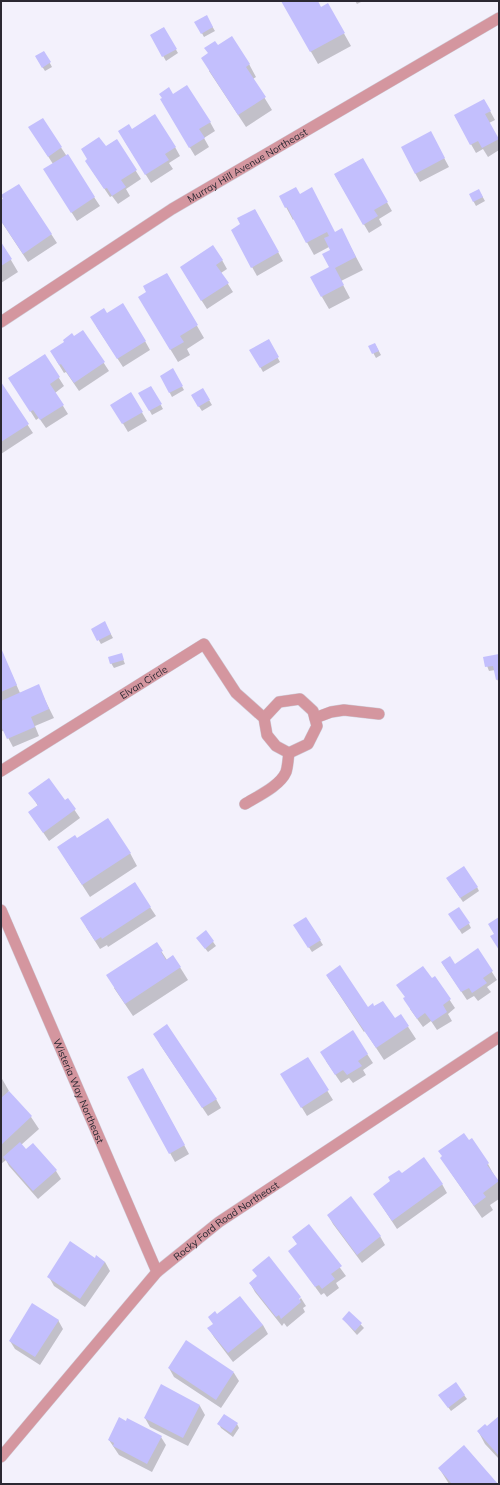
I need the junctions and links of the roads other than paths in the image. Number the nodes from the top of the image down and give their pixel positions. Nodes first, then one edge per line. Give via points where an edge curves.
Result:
1 (499, 18) edge
2 (1, 322) edge
3 (379, 714) dead end
4 (264, 718) junction
5 (314, 718) junction
6 (289, 752) junction
7 (1, 771) edge
8 (245, 804) dead end
9 (1, 910) edge
10 (499, 1037) edge
11 (157, 1272) junction
12 (1, 1457) edge

1 - 2 street, Murray Hill Avenue Northeast via 172,209
3 - 5 street via 344,710
4 - 5 street via 279,702 300,699 313,711
4 - 6 street via 267,735 276,746
4 - 7 street, Elvan Circle via 236,692 204,644
5 - 6 street via 317,726 308,744
6 - 8 street via 286,771 281,779
9 - 11 street, Wisteria Way Northeast
10 - 11 street, Rocky Ford Road Northeast via 219,1222
11 - 12 street, Rocky Ford Road Northeast

